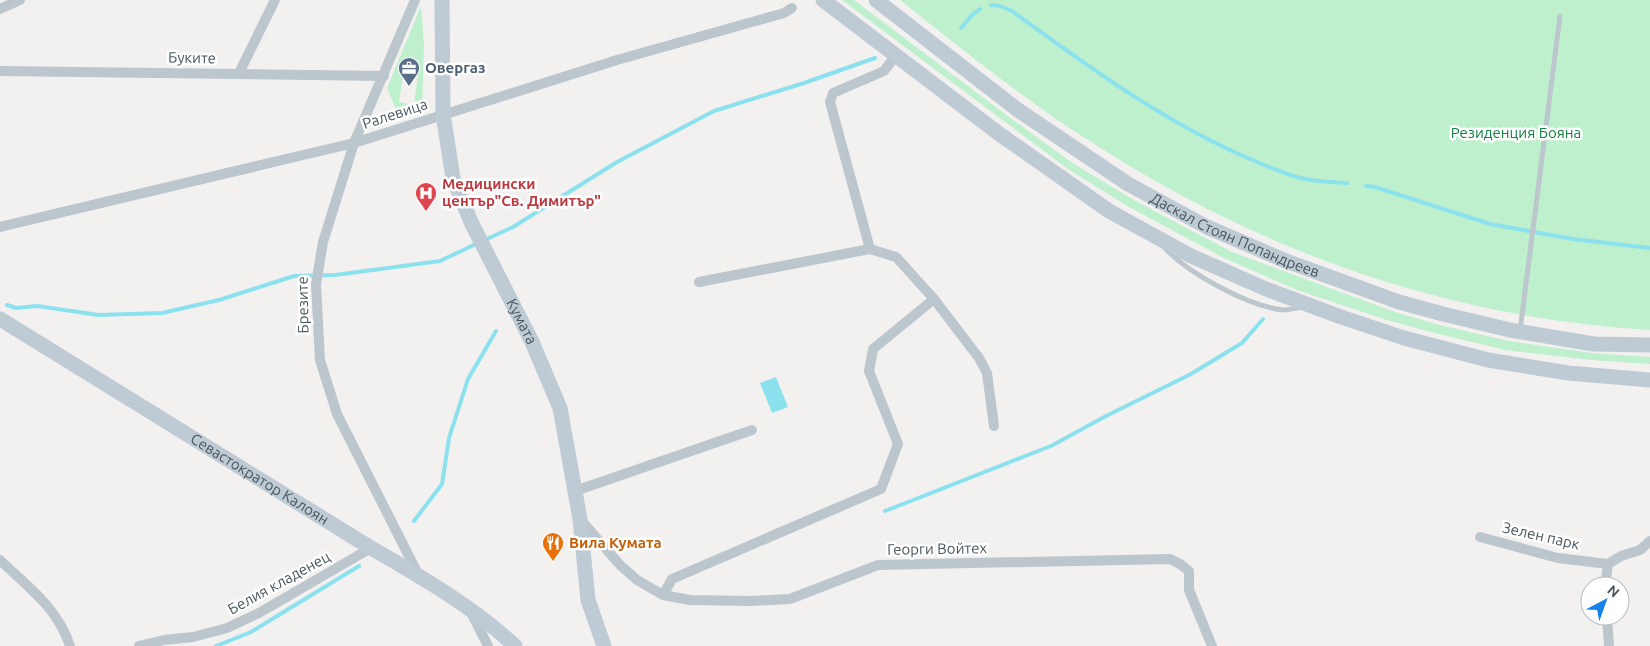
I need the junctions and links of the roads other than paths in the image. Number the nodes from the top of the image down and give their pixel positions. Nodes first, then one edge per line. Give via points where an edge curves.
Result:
1 (20, 0) edge
2 (275, 0) edge
3 (416, 0) edge
4 (442, 0) edge
5 (823, 0) edge
6 (876, 0) edge
7 (792, 8) dead end
8 (0, 9) edge
9 (1560, 16) dead end
10 (896, 55) junction
11 (0, 71) edge
12 (240, 73) junction
13 (384, 76) junction
14 (443, 114) junction
15 (354, 143) junction
16 (0, 227) edge
17 (870, 249) junction
18 (699, 282) dead end
19 (931, 301) junction
20 (0, 319) edge
21 (1520, 332) junction
22 (1650, 345) edge
23 (1650, 380) edge
24 (994, 426) dead end
25 (752, 430) dead end
26 (575, 491) junction
27 (580, 519) junction
28 (1480, 537) dead end
29 (1650, 540) edge
30 (371, 548) junction
31 (0, 560) edge
32 (1608, 564) junction
33 (418, 575) junction
34 (1606, 576) edge
35 (663, 595) junction
36 (468, 608) junction
37 (1608, 626) edge
38 (70, 646) edge
39 (139, 646) edge
40 (488, 646) edge
41 (515, 646) edge
42 (604, 646) edge
43 (1212, 646) edge
44 (1609, 646) edge

1 - 8 street
2 - 12 street
3 - 13 street, Брезите
4 - 14 main road, Кумата
5 - 10 main road
6 - 21 main road, Даскал Стоян Попандреев via 1018,110 1128,184 1207,227 1286,261 1399,302
7 - 14 street, Ралевица
9 - 21 lane
10 - 17 street via 884,71 833,92 830,102
10 - 23 main road via 998,133 1110,211 1191,256 1266,289 1404,338 1488,360 1568,373
11 - 12 street, Буките
12 - 13 street, Буките
13 - 15 street, Брезите
14 - 15 street, Ралевица
14 - 26 main road, Кумата via 453,178 560,408
15 - 16 street, Ралевица
15 - 33 street, Брезите via 318,268 320,360 337,414
17 - 18 street
17 - 19 street via 896,258
19 - 24 street via 979,358 987,373
19 - 35 street via 873,350 869,371 898,444 881,489 672,580
20 - 30 main road, Севастократор Калоян
21 - 22 main road, Даскал Стоян Попандреев via 1594,344
25 - 26 street
26 - 27 main road, Кумата
27 - 35 street, Георги Войтех via 620,565 637,580
27 - 42 main road, Кумата via 588,600
28 - 32 street, Зелен парк via 1558,558
29 - 32 street via 1640,550
30 - 33 main road, Севастократор Калоян
30 - 39 street, Белия кладенец via 227,628
31 - 38 street via 48,605
32 - 34 street
33 - 36 main road, Севастократор Калоян
35 - 43 street, Георги Войтех via 690,600 790,599 878,565 1170,559 1189,571 1189,590
36 - 40 street
36 - 41 main road, Севастократор Калоян
37 - 44 street

